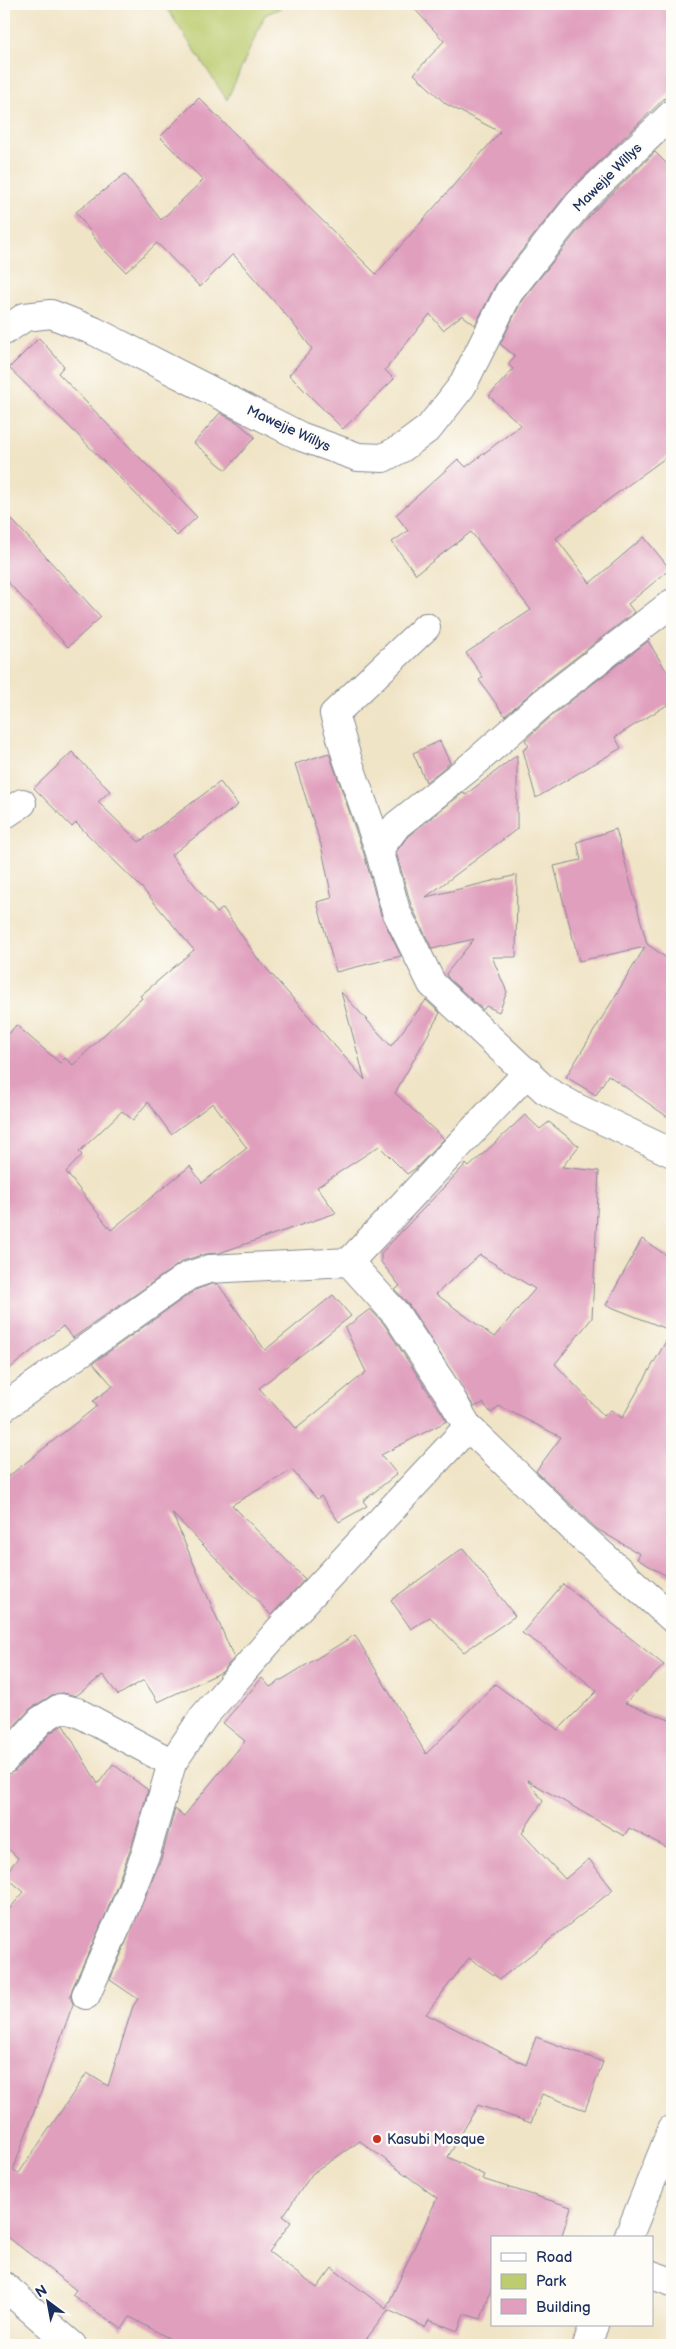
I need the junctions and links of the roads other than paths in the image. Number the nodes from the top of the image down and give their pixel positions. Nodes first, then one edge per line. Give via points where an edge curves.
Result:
1 (672, 114) edge
2 (4, 331) edge
3 (672, 603) edge
4 (426, 627) dead end
5 (378, 849) junction
6 (528, 1072) junction
7 (672, 1153) edge
8 (349, 1262) junction
9 (4, 1407) edge
10 (468, 1427) junction
11 (672, 1618) edge
12 (4, 1760) edge
13 (172, 1762) junction
14 (86, 1995) dead end
15 (672, 2129) edge
16 (629, 2236) edge
17 (654, 2276) edge
18 (672, 2282) edge
19 (4, 2286) edge
20 (594, 2326) edge
21 (72, 2345) edge
22 (587, 2345) edge

1 - 2 street, Mawejje Willys via 580,202 509,292 462,386 429,428 382,458 358,457 302,437 94,331 51,314 25,317
3 - 5 street via 544,702 397,825
4 - 5 street via 334,714
5 - 6 street via 396,911 432,984
6 - 7 street via 545,1090 577,1108
6 - 8 street
8 - 9 street via 209,1268 188,1276
8 - 10 street via 396,1314
10 - 11 street
10 - 13 street via 286,1622 204,1716
12 - 13 street via 41,1720 60,1708 77,1712
13 - 14 street via 146,1853
15 - 16 street
17 - 18 street
19 - 21 street
20 - 22 street

